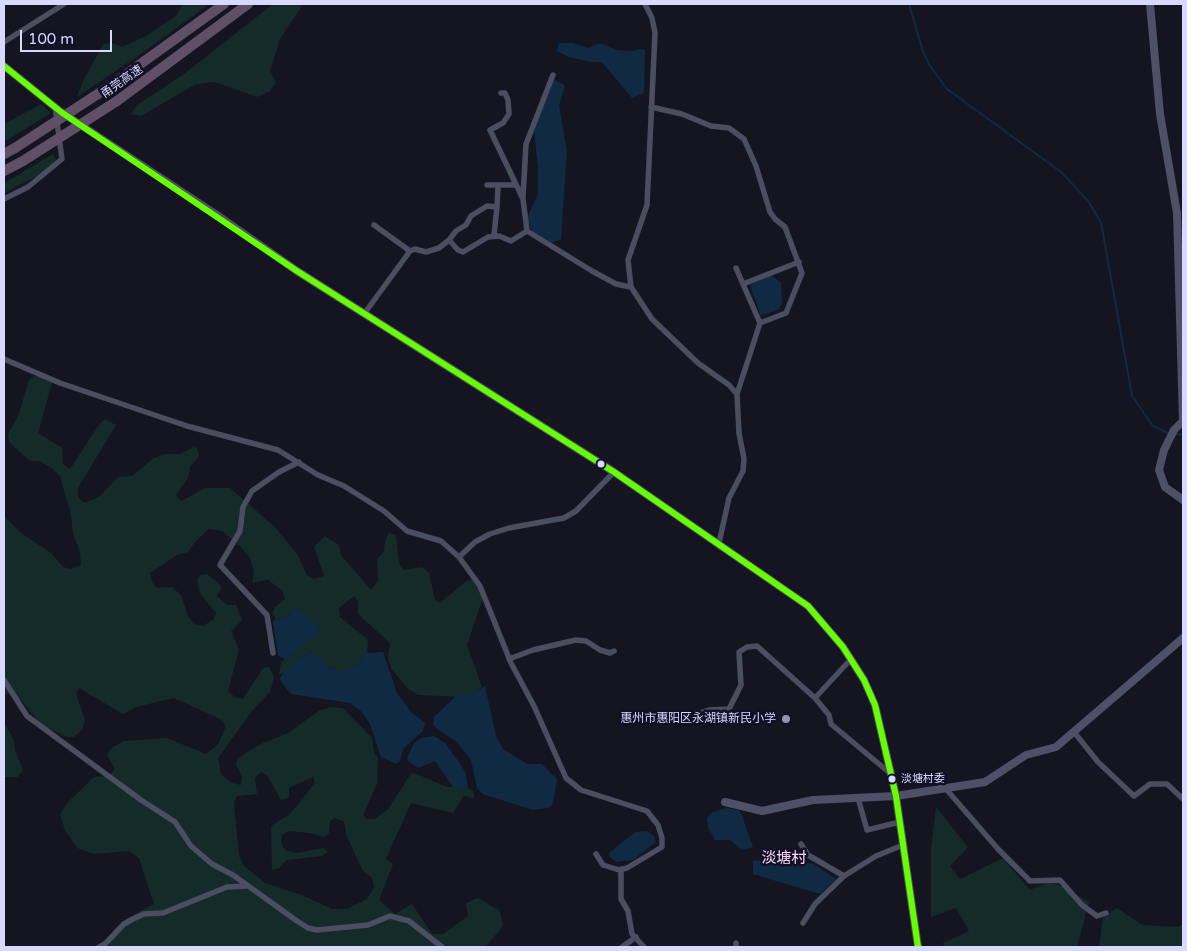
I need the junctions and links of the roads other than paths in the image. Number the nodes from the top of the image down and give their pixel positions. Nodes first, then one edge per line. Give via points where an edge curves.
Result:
1 (64, 4) edge
2 (224, 4) edge
3 (248, 4) edge
4 (645, 4) edge
5 (1150, 4) edge
6 (4, 42) edge
7 (4, 66) edge
8 (553, 75) dead end
9 (501, 93) dead end
10 (651, 106) junction
11 (55, 108) junction
12 (4, 154) edge
13 (4, 172) edge
14 (516, 185) junction
15 (487, 186) dead end
16 (498, 186) junction
17 (4, 199) edge
18 (523, 200) junction
19 (497, 207) junction
20 (374, 225) dead end
21 (527, 231) junction
22 (494, 235) junction
23 (450, 240) junction
24 (410, 251) junction
25 (799, 262) junction
26 (736, 268) dead end
27 (743, 284) junction
28 (631, 287) junction
29 (364, 314) junction
30 (760, 324) junction
31 (4, 359) edge
32 (737, 394) junction
33 (1183, 421) edge
34 (299, 462) junction
35 (614, 472) junction
36 (1183, 500) edge
37 (719, 544) junction
38 (459, 557) junction
39 (1183, 638) edge
40 (614, 652) dead end
41 (273, 653) dead end
42 (509, 659) junction
43 (851, 659) junction
44 (4, 680) edge
45 (815, 698) junction
46 (681, 719) dead end
47 (1074, 732) junction
48 (891, 774) junction
49 (946, 789) junction
50 (896, 796) junction
51 (858, 798) junction
52 (1183, 799) edge
53 (725, 802) dead end
54 (900, 822) junction
55 (801, 844) dead end
56 (903, 845) junction
57 (596, 854) dead end
58 (621, 869) junction
59 (844, 876) junction
60 (250, 886) junction
61 (1106, 913) dead end
62 (803, 923) dead end
63 (636, 938) junction
64 (99, 947) edge
65 (442, 947) edge
66 (622, 947) edge
67 (644, 947) edge
68 (918, 947) edge

1 - 6 street
2 - 12 highway, 甬莞高速, bridge via 107,88
3 - 13 highway, 甬莞高速, bridge via 117,101
4 - 10 street via 655,33
5 - 33 main road via 1160,114 1177,213
7 - 11 main road
8 - 18 street via 526,144
9 - 14 street via 505,93 508,100 509,114 503,123 490,130
10 - 25 street via 738,132 756,166 770,212 785,227
10 - 28 street via 647,204 628,260
11 - 17 street via 62,159 28,187
11 - 29 main road
14 - 16 street
14 - 18 street
15 - 16 street
16 - 19 street
18 - 21 street
19 - 22 street
19 - 23 street via 487,206 470,216 466,225
20 - 24 street
21 - 22 street via 511,241
21 - 28 street via 616,284
22 - 23 street via 463,252
23 - 24 street via 432,251
24 - 29 street
25 - 27 street
25 - 30 street via 802,273 786,312
26 - 27 street
27 - 30 street
28 - 32 street via 652,319 698,363
29 - 35 main road
30 - 32 street
31 - 34 street via 179,423 278,450
32 - 37 street via 743,471 729,498
33 - 36 main road via 1174,430 1160,466 1160,477 1165,487
34 - 38 street via 384,511 408,531 441,540
34 - 41 street via 252,491 242,508 240,531 220,565 267,615
35 - 37 main road
35 - 38 street via 576,511 564,518 490,534 475,542
37 - 43 main road via 803,602
38 - 42 street via 480,586
39 - 47 main road
40 - 42 street via 600,650 586,640 576,640
42 - 58 street via 566,778 581,790 647,811 658,825 662,847
43 - 45 street
43 - 48 main road via 875,705
44 - 60 street via 27,716 175,822 191,846 212,864
45 - 46 street via 757,646 739,652 741,685 729,710 710,710
45 - 48 street via 829,715 831,724
47 - 49 main road via 1053,749 1024,756 989,781
47 - 52 street via 1098,762 1134,796 1150,784 1167,784
48 - 50 main road
49 - 50 main road
49 - 61 street via 1030,882 1060,880 1082,905 1097,916
50 - 51 main road
50 - 54 main road
51 - 53 main road via 813,800 762,811
51 - 54 street via 867,830
54 - 56 main road
55 - 59 street via 808,855
56 - 59 street via 876,856
56 - 68 main road
57 - 58 street via 603,865
58 - 63 street via 621,899
59 - 62 street via 815,904
60 - 64 street via 227,887 162,913 144,914 124,924
60 - 65 street via 271,905 308,928 316,930 368,924 390,916 408,921
63 - 66 street
63 - 67 street

